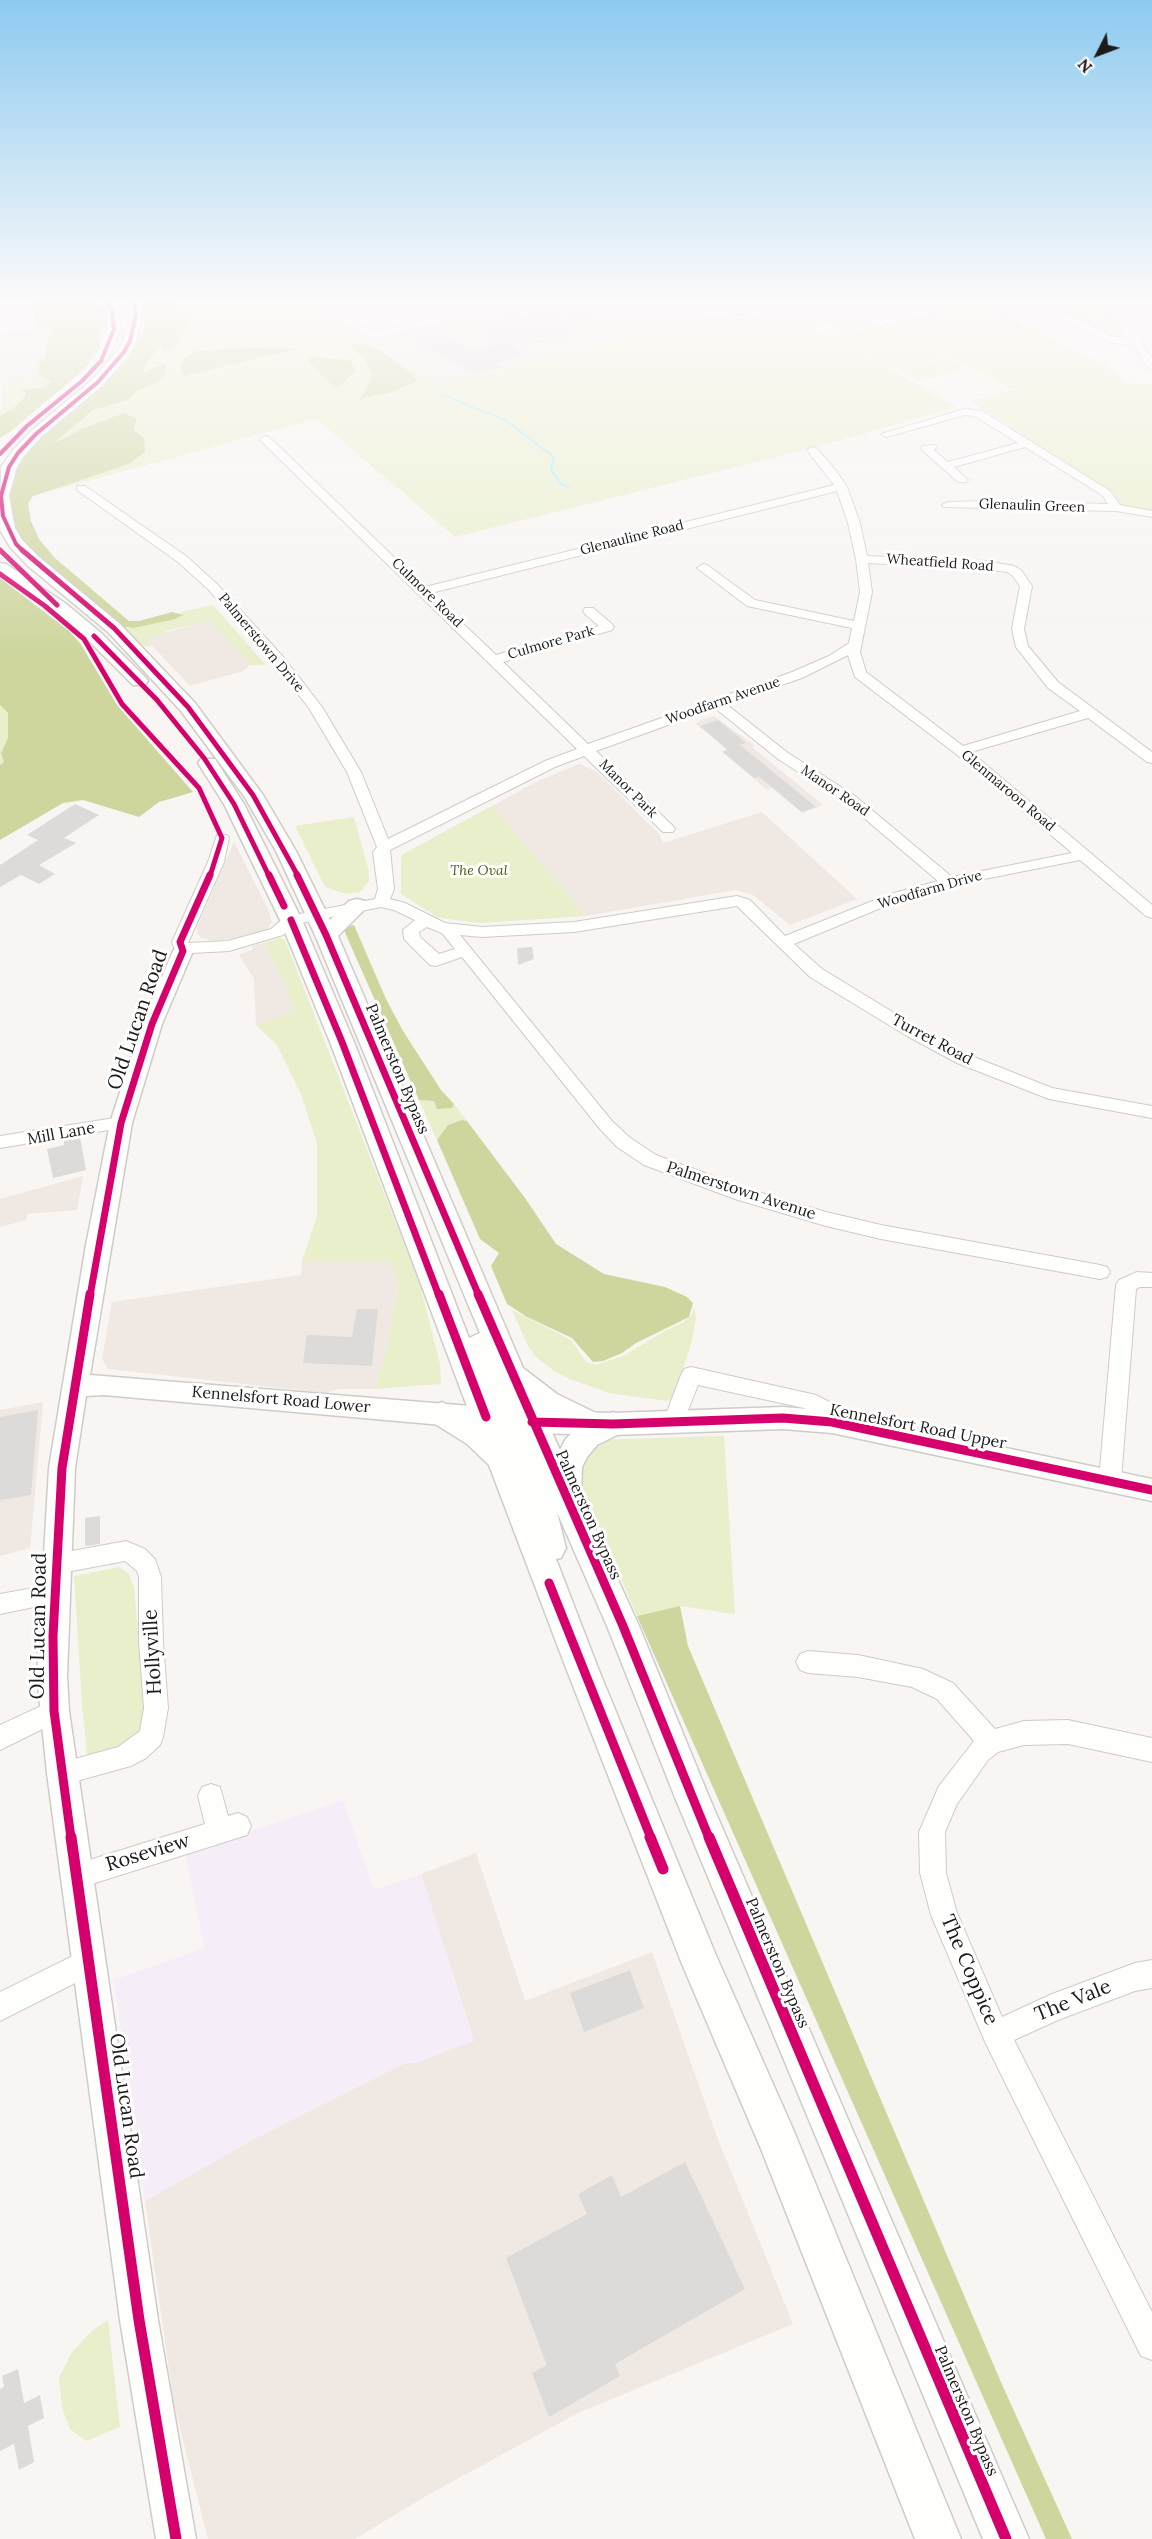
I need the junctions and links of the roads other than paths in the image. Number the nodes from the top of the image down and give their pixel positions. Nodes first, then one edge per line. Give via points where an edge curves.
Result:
1 (36, 418) edge
2 (54, 418) edge
3 (939, 418) edge
4 (984, 418) edge
5 (886, 434) dead end
6 (265, 439) dead end
7 (1028, 443) junction
8 (932, 447) dead end
9 (812, 450) dead end
10 (0, 454) edge
11 (946, 466) junction
12 (962, 480) dead end
13 (81, 488) dead end
14 (841, 488) junction
15 (948, 506) dead end
16 (1116, 508) junction
17 (1152, 514) edge
18 (8, 547) edge
19 (862, 558) junction
20 (0, 568) edge
21 (703, 568) dead end
22 (423, 591) junction
23 (59, 607) junction
24 (589, 611) dead end
25 (860, 626) junction
26 (855, 645) junction
27 (494, 660) junction
28 (818, 667) junction
29 (860, 674) junction
30 (718, 704) junction
31 (1089, 713) junction
32 (587, 749) junction
33 (961, 751) junction
34 (1152, 759) edge
35 (668, 828) dead end
36 (222, 838) dead end
37 (384, 847) junction
38 (286, 851) junction
39 (1083, 855) junction
40 (264, 866) junction
41 (949, 882) junction
42 (381, 902) junction
43 (357, 906) joint
44 (1152, 913) edge
45 (291, 920) junction
46 (426, 920) junction
47 (321, 925) junction
48 (448, 930) junction
49 (783, 943) junction
50 (183, 951) junction
51 (464, 951) junction
52 (342, 1042) junction
53 (1152, 1112) edge
54 (121, 1123) junction
55 (0, 1142) edge
56 (443, 1214) junction
57 (1100, 1272) dead end
58 (1152, 1281) edge
59 (469, 1371) junction
60 (511, 1373) junction
61 (75, 1386) junction
62 (435, 1413) junction
63 (510, 1420) junction
64 (674, 1422) junction
65 (832, 1422) junction
66 (602, 1424) junction
67 (505, 1466) junction
68 (1110, 1480) junction
69 (1152, 1490) edge
70 (568, 1504) junction
71 (56, 1579) junction
72 (0, 1604) edge
73 (571, 1639) junction
74 (808, 1662) dead end
75 (54, 1711) junction
76 (0, 1738) edge
77 (991, 1742) junction
78 (1152, 1750) edge
79 (62, 1773) junction
80 (212, 1797) dead end
81 (76, 1876) junction
82 (89, 1961) junction
83 (1152, 1974) edge
84 (0, 2007) edge
85 (996, 2034) junction
86 (1152, 2345) edge
87 (176, 2539) edge
88 (938, 2539) edge
89 (1006, 2539) edge

1 - 10 main road
2 - 18 main road via 9,467 2,496
3 - 5 street, Glenaulin Green
4 - 7 street, Glenaulin Green
6 - 22 street, Culmore Road
7 - 11 street
7 - 16 street, Glenaulin Green via 1106,493
8 - 11 street, Glenaulin Green via 926,448
9 - 14 street
11 - 12 street, Glenaulin Green
13 - 37 street, Palmerstown Drive via 182,559 213,587 280,662 315,707 354,772
14 - 19 street
14 - 22 street, Glenauline Road
15 - 16 street, Glenaulin Green
16 - 17 street, Glenaulin Green
18 - 23 main road
18 - 38 main road, Palmerston Bypass via 33,561 114,628 181,700 253,795
19 - 25 street via 866,592
19 - 31 street, Wheatfield Road via 992,565 1017,573 1026,585 1018,629 1022,647 1053,685
20 - 23 main road
21 - 25 street via 751,603
22 - 27 street, Culmore Road
23 - 40 main road, Palmerston Bypass via 126,667 179,726 226,789
24 - 27 street, Culmore Park via 608,627
25 - 26 street
26 - 28 street, Woodfarm Avenue
26 - 29 street
27 - 32 street, Culmore Road
28 - 29 street, Glenmaroon Road via 843,668
28 - 30 street, Woodfarm Avenue
29 - 33 street, Glenmaroon Road
30 - 32 street, Woodfarm Avenue
30 - 41 street, Manor Road via 783,756 850,799
31 - 33 street
31 - 34 street, Wheatfield Road
32 - 35 street, Manor Park
32 - 37 street
33 - 39 street, Glenmaroon Road
36 - 50 street, Old Lucan Road via 216,862 180,942
37 - 42 street via 381,852 386,889
38 - 40 main road via 280,865
38 - 47 main road, Palmerston Bypass
39 - 41 street, Woodfarm Drive
39 - 44 street, Glenmaroon Road
40 - 45 main road, Palmerston Bypass
41 - 49 street, Woodfarm Drive via 895,897
42 - 43 street
42 - 46 street
43 - 47 main road
45 - 47 street
45 - 50 street via 276,932 238,944
45 - 52 main road, Palmerston Bypass
46 - 48 street
46 - 51 street via 411,930 412,939 436,961
47 - 52 main road via 309,918 337,1004
47 - 56 main road, Palmerston Bypass
48 - 49 street, Turret Road via 498,932 574,927 737,901 744,903
48 - 51 street, Palmerstown Avenue
49 - 53 street, Turret Road via 816,973 963,1059 1049,1093
50 - 54 street, Old Lucan Road via 152,1024
51 - 57 street, Palmerstown Avenue via 606,1125 650,1160 826,1219
52 - 59 main road, Palmerston Bypass
54 - 55 street, Mill Lane
54 - 61 street, Old Lucan Road
56 - 60 main road, Palmerston Bypass
56 - 63 main road via 448,1251
58 - 68 street via 1137,1279 1126,1285
59 - 62 main road via 466,1380
59 - 63 main road, Palmerston Bypass
60 - 63 main road, Palmerston Bypass
60 - 66 main road via 547,1402
61 - 62 street, Kennelsfort Road Lower via 104,1385
61 - 71 street, Old Lucan Road via 62,1468
62 - 63 street, Kennelsfort Road Lower
62 - 67 main road via 477,1435
63 - 66 street, Kennelsfort Road Upper
63 - 67 main road, Palmerston Bypass
63 - 70 main road, Palmerston Bypass
63 - 73 main road via 530,1463
64 - 65 street, Kennelsfort Road Upper via 783,1418
64 - 65 street, Kennelsfort Road Upper via 691,1375 809,1401 830,1412
64 - 66 street, Kennelsfort Road Upper
65 - 68 street, Kennelsfort Road Upper
66 - 70 main road via 574,1449 565,1479
67 - 73 main road, Palmerston Bypass
68 - 69 street, Kennelsfort Road Upper
70 - 89 main road, Palmerston Bypass via 623,1626
71 - 72 street
71 - 75 street, Old Lucan Road
71 - 79 street, Hollyville via 126,1551 147,1566 156,1708 151,1737 137,1750 122,1758
73 - 88 main road, Palmerston Bypass
74 - 77 street via 915,1677 945,1691
75 - 76 street
75 - 79 street, Old Lucan Road
77 - 78 street via 1024,1733 1068,1732
77 - 85 street, The Coppice via 979,1752 948,1795 932,1832 933,1874 944,1916
79 - 81 street, Old Lucan Road
80 - 81 street, Roseview via 228,1829
81 - 82 street, Old Lucan Road
82 - 84 street
82 - 87 street, Old Lucan Road via 153,2418
83 - 85 street, The Vale via 1052,2008
85 - 86 street, The Coppice

